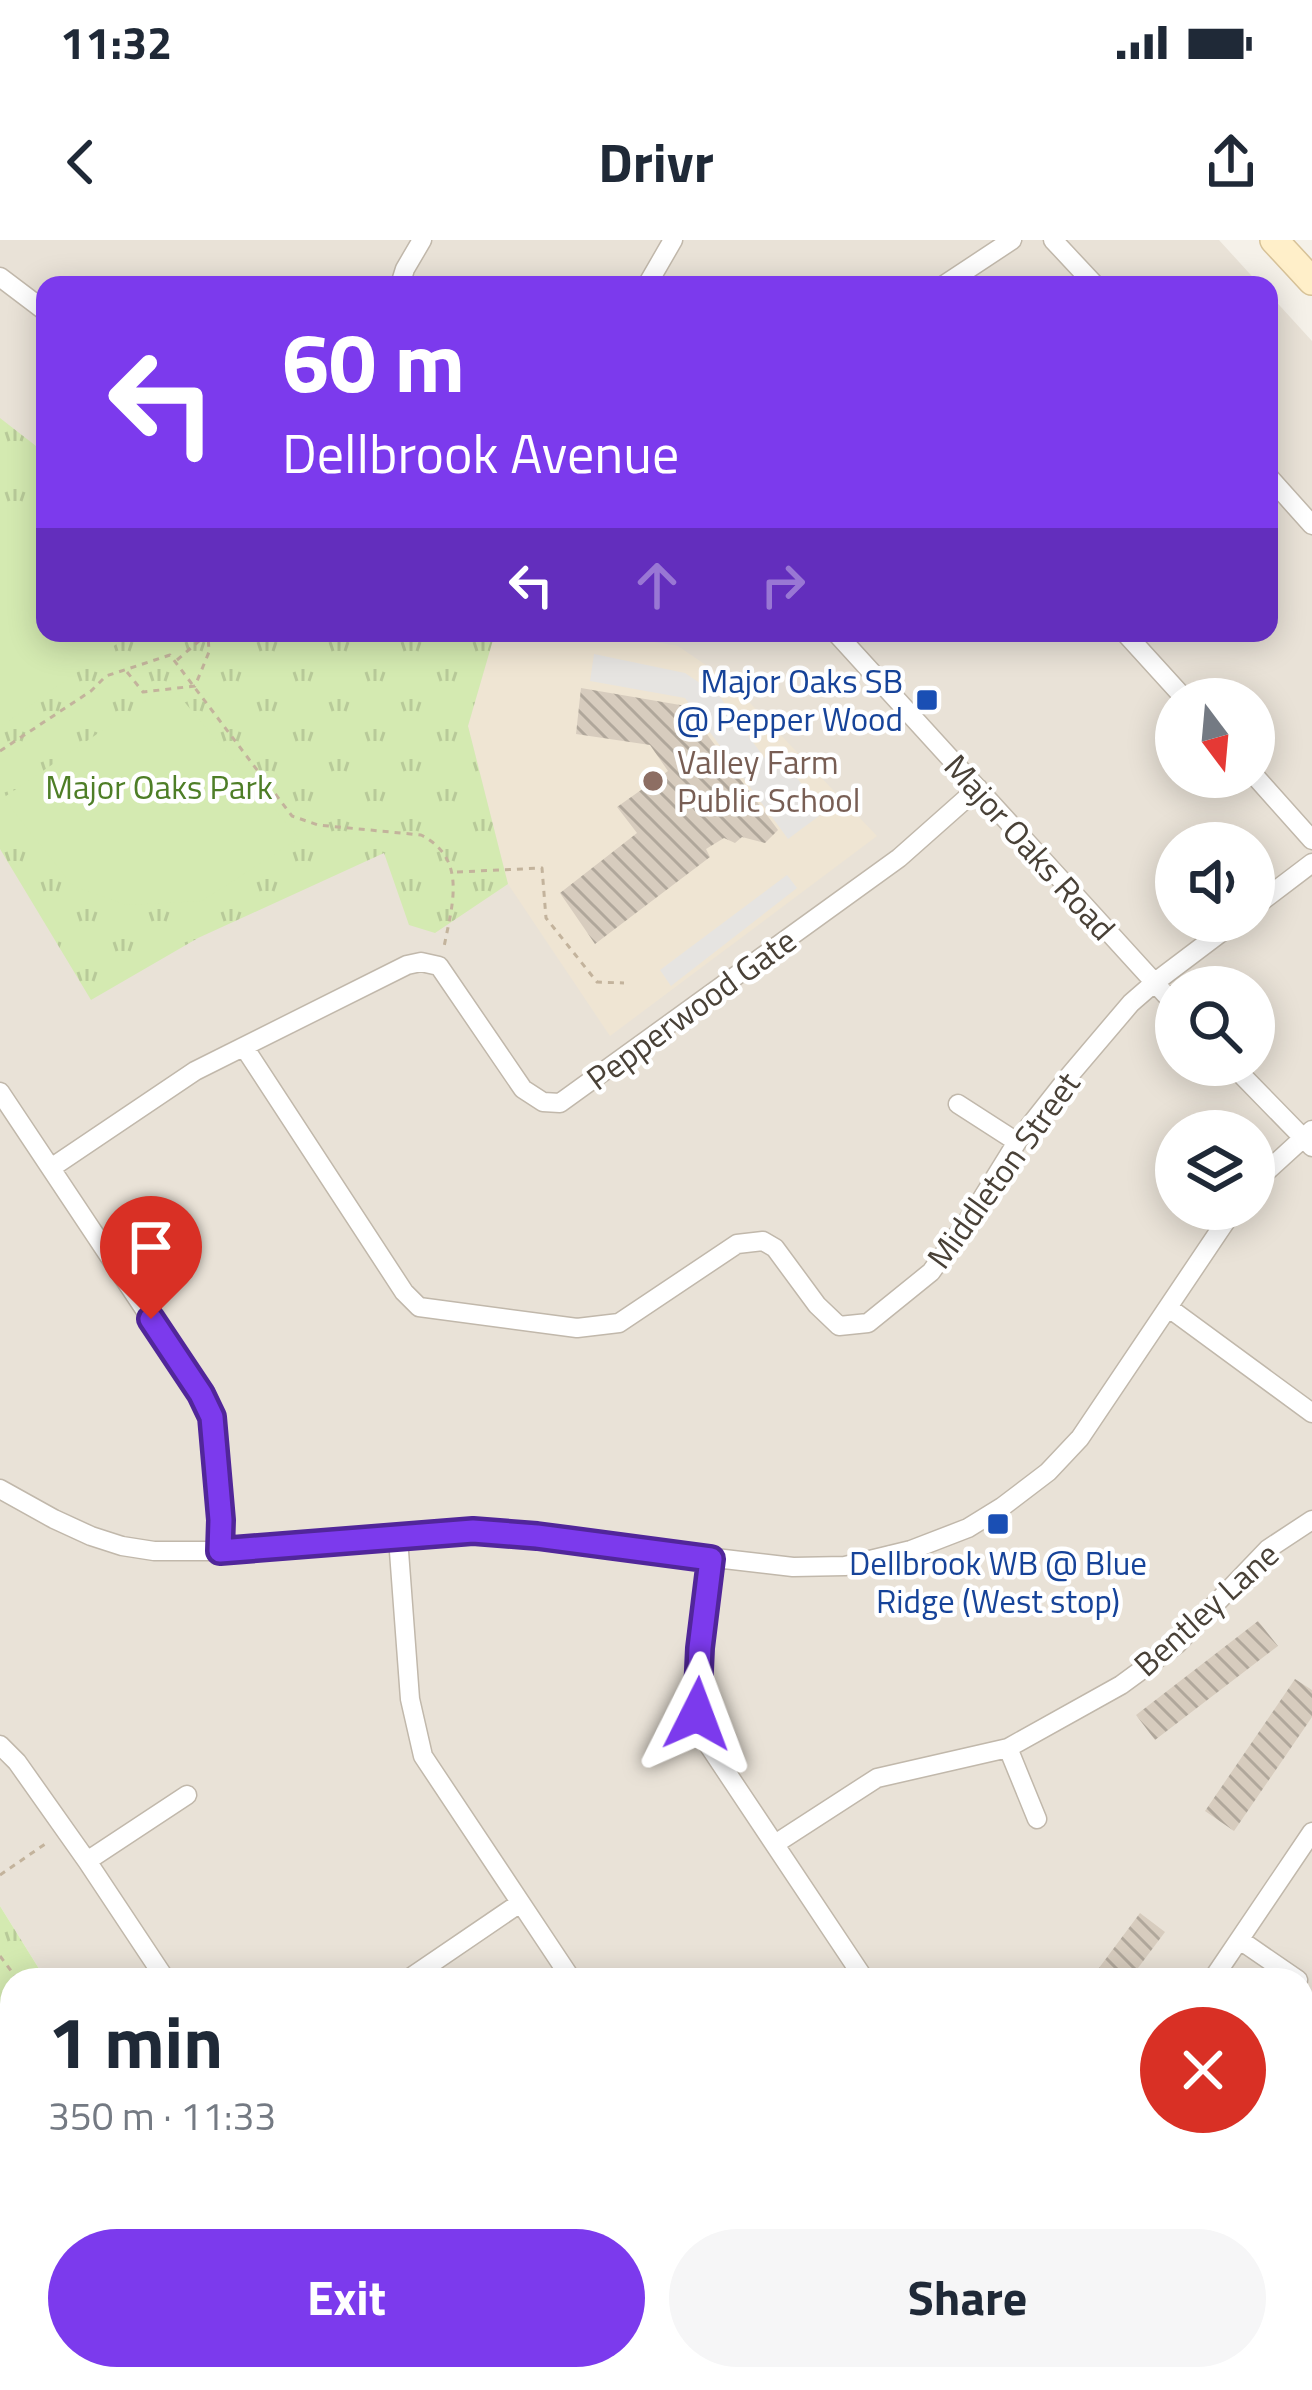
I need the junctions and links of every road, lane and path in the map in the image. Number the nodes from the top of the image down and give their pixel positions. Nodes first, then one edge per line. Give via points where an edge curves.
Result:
1 (422, 240) edge
2 (673, 240) edge
3 (1012, 240) edge
4 (1053, 240) edge
5 (1274, 240) edge
6 (403, 276) edge
7 (652, 276) edge
8 (958, 276) edge
9 (1087, 276) edge
10 (0, 277) edge
11 (1312, 281) edge
12 (36, 304) edge
13 (1278, 487) edge
14 (1312, 525) edge
15 (197, 642) edge
16 (208, 642) edge
17 (844, 642) edge
18 (1133, 642) edge
19 (175, 661) junction
20 (127, 670) junction
21 (1166, 678) edge
22 (196, 686) junction
23 (0, 751) edge
24 (978, 788) junction
25 (1275, 798) edge
26 (1312, 840) edge
27 (1312, 863) edge
28 (453, 872) junction
29 (1275, 892) edge
30 (1208, 942) edge
31 (440, 967) junction
32 (624, 982) dead end
33 (1154, 983) junction
34 (244, 1047) junction
35 (1254, 1086) edge
36 (0, 1092) edge
37 (958, 1104) dead end
38 (1308, 1138) edge
39 (1017, 1142) junction
40 (1275, 1166) edge
41 (51, 1168) junction
42 (1220, 1230) edge
43 (1169, 1308) junction
44 (1312, 1413) edge
45 (2, 1494) edge
46 (1312, 1520) edge
47 (398, 1538) junction
48 (220, 1551) junction
49 (711, 1559) junction
50 (0, 1745) edge
51 (1008, 1748) junction
52 (187, 1795) dead end
53 (1037, 1819) dead end
54 (65, 1832) junction
55 (1312, 1832) edge
56 (775, 1844) junction
57 (87, 1861) junction
58 (0, 1875) edge
59 (520, 1903) junction
60 (1240, 1940) junction
61 (158, 1968) edge
62 (425, 1968) edge
63 (564, 1968) edge
64 (857, 1968) edge
65 (1220, 1968) edge
66 (1281, 1968) edge

1 - 6 street
2 - 7 street
3 - 8 street
4 - 9 street
5 - 11 street
10 - 12 street
13 - 14 street
15 - 19 path
16 - 22 path
17 - 24 street, Major Oaks Road
18 - 21 street
19 - 20 path via 162,655
19 - 22 path
20 - 22 path via 142,692
20 - 23 path via 106,676
22 - 28 path via 292,816 421,836 448,857
24 - 31 street, Pepperwood Gate via 899,858 560,1103 523,1089
24 - 33 street, Major Oaks Road
25 - 26 street
27 - 29 street
28 - 31 path
28 - 32 path via 542,868 546,918 597,982
30 - 33 street, Middleton Street
31 - 34 street via 406,965
33 - 39 street, Middleton Street
34 - 39 street, Middleton Street via 419,1307 577,1328 619,1323 737,1244 763,1241 838,1326 868,1323 932,1272
34 - 41 street
35 - 38 street
36 - 41 street
37 - 39 street
38 - 40 street
41 - 48 street via 212,1417
42 - 43 street
43 - 44 street
43 - 49 street via 1080,1438 1048,1472 968,1528 845,1566
45 - 48 street via 122,1546
46 - 51 street, Bentley Lane via 1268,1550 1177,1644
47 - 48 street
47 - 49 street via 473,1531
47 - 59 street via 410,1699 423,1756
49 - 56 street via 697,1714 707,1743
50 - 54 street
51 - 53 street
51 - 56 street, Bentley Lane via 878,1778
52 - 57 street
54 - 57 street
54 - 58 path
55 - 60 street
56 - 64 street
57 - 61 street
59 - 62 street
59 - 63 street
60 - 65 street
60 - 66 street

